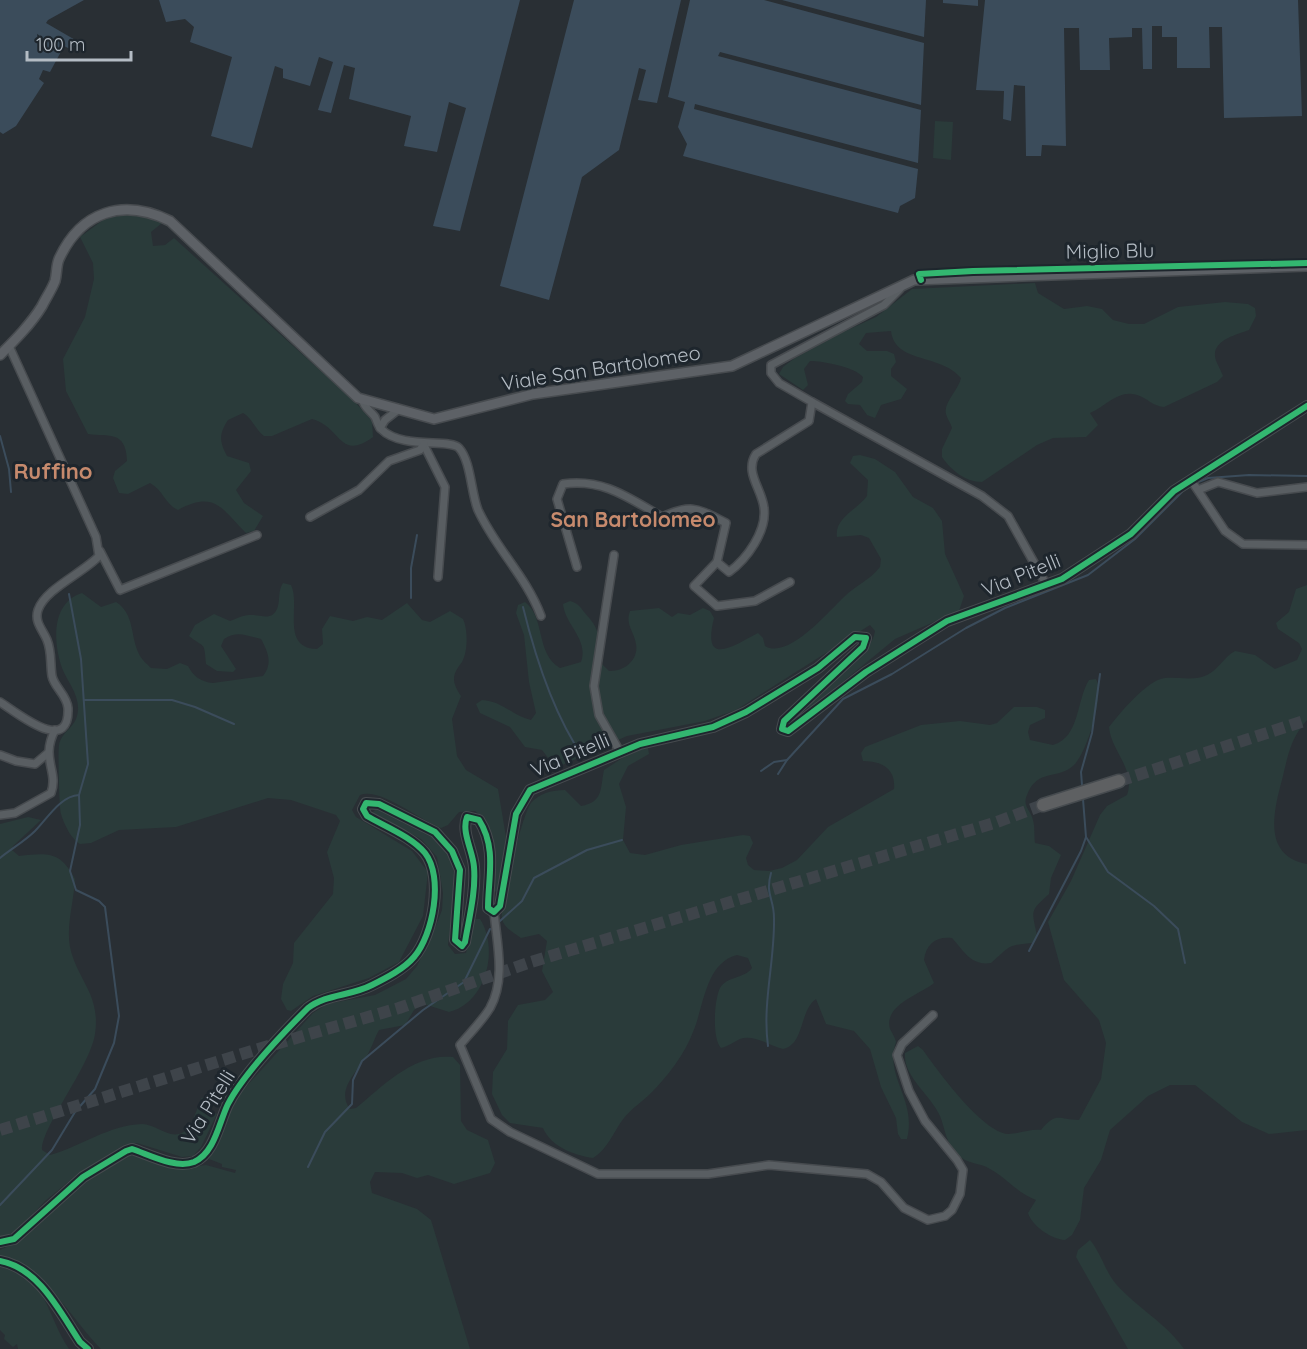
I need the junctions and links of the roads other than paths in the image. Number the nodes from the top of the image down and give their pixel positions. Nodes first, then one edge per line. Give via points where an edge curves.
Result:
1 (1307, 267) edge
2 (906, 283) junction
3 (9, 346) junction
4 (0, 355) edge
5 (362, 399) junction
6 (812, 402) junction
7 (1307, 406) edge
8 (399, 409) junction
9 (380, 428) junction
10 (425, 446) junction
11 (1194, 484) junction
12 (1307, 488) edge
13 (310, 517) dead end
14 (257, 535) dead end
15 (1307, 545) edge
16 (99, 549) junction
17 (614, 555) dead end
18 (717, 561) junction
19 (577, 567) dead end
20 (438, 577) dead end
21 (790, 582) dead end
22 (1047, 586) junction
23 (541, 616) dead end
24 (0, 702) edge
25 (55, 730) junction
26 (620, 752) junction
27 (48, 753) junction
28 (0, 755) edge
29 (1119, 781) tunnel mouth
30 (1042, 805) tunnel mouth
31 (0, 815) edge
32 (494, 912) junction
33 (933, 1015) dead end
34 (0, 1242) edge
35 (0, 1262) edge
36 (88, 1349) edge

1 - 2 street, Viale San Bartolomeo via 988,276
2 - 6 street via 884,305 771,364 771,373 779,383
2 - 8 street, Viale San Bartolomeo via 732,366 533,394 446,418 434,419
3 - 4 street, Viale San Bartolomeo
3 - 5 street, Viale San Bartolomeo via 40,308 55,281 58,261 77,231 108,213 143,209 170,220
3 - 16 street
5 - 8 street, Viale San Bartolomeo
5 - 9 street
6 - 18 street via 810,421 751,461 764,508 761,531 741,564 729,572
6 - 22 street via 982,496 1008,516
7 - 11 street, Via Pitelli
8 - 9 street
9 - 10 street via 391,436
10 - 13 street via 388,461 359,490
10 - 20 street via 446,487
10 - 23 street via 449,443 458,447 474,500 491,537 525,580
11 - 12 street via 1218,482 1257,493
11 - 15 street via 1225,531 1243,544
11 - 22 street, Via Pitelli via 1174,491 1131,534
14 - 16 street via 120,590
16 - 25 street via 99,556 49,595 37,612 50,651 52,677 68,707 66,723
17 - 26 street via 594,686 599,715
18 - 19 street via 726,523 695,508 676,510 662,517 614,489 577,482 563,484 557,499
18 - 21 street via 694,586 717,606 755,601
22 - 26 street, Via Pitelli via 947,621 866,672 788,730 782,729 784,721 863,647 866,638 855,637 818,668 746,712 713,727
24 - 25 street via 37,728
25 - 27 street
26 - 32 street, Via Pitelli via 530,790 516,814 500,906
27 - 28 street via 35,764
27 - 31 street via 54,785 51,793 15,813
29 - 30 highway
32 - 33 street via 500,968 498,987 489,1009 460,1045 491,1119 598,1174 708,1174 768,1166 867,1174 881,1182 904,1208 928,1220 945,1216 957,1203 963,1170 925,1121 909,1091 897,1055 902,1044
32 - 34 street, Via Pitelli via 487,905 492,865 479,820 469,816 465,821 475,878 465,942 460,945 455,940 460,870 452,850 435,832 379,804 366,803 363,809 367,816 419,847 432,866 433,909 414,957 370,986 308,1008 234,1094 209,1147 199,1159 180,1164 126,1150 83,1177 14,1239
35 - 36 street via 18,1268 41,1285

